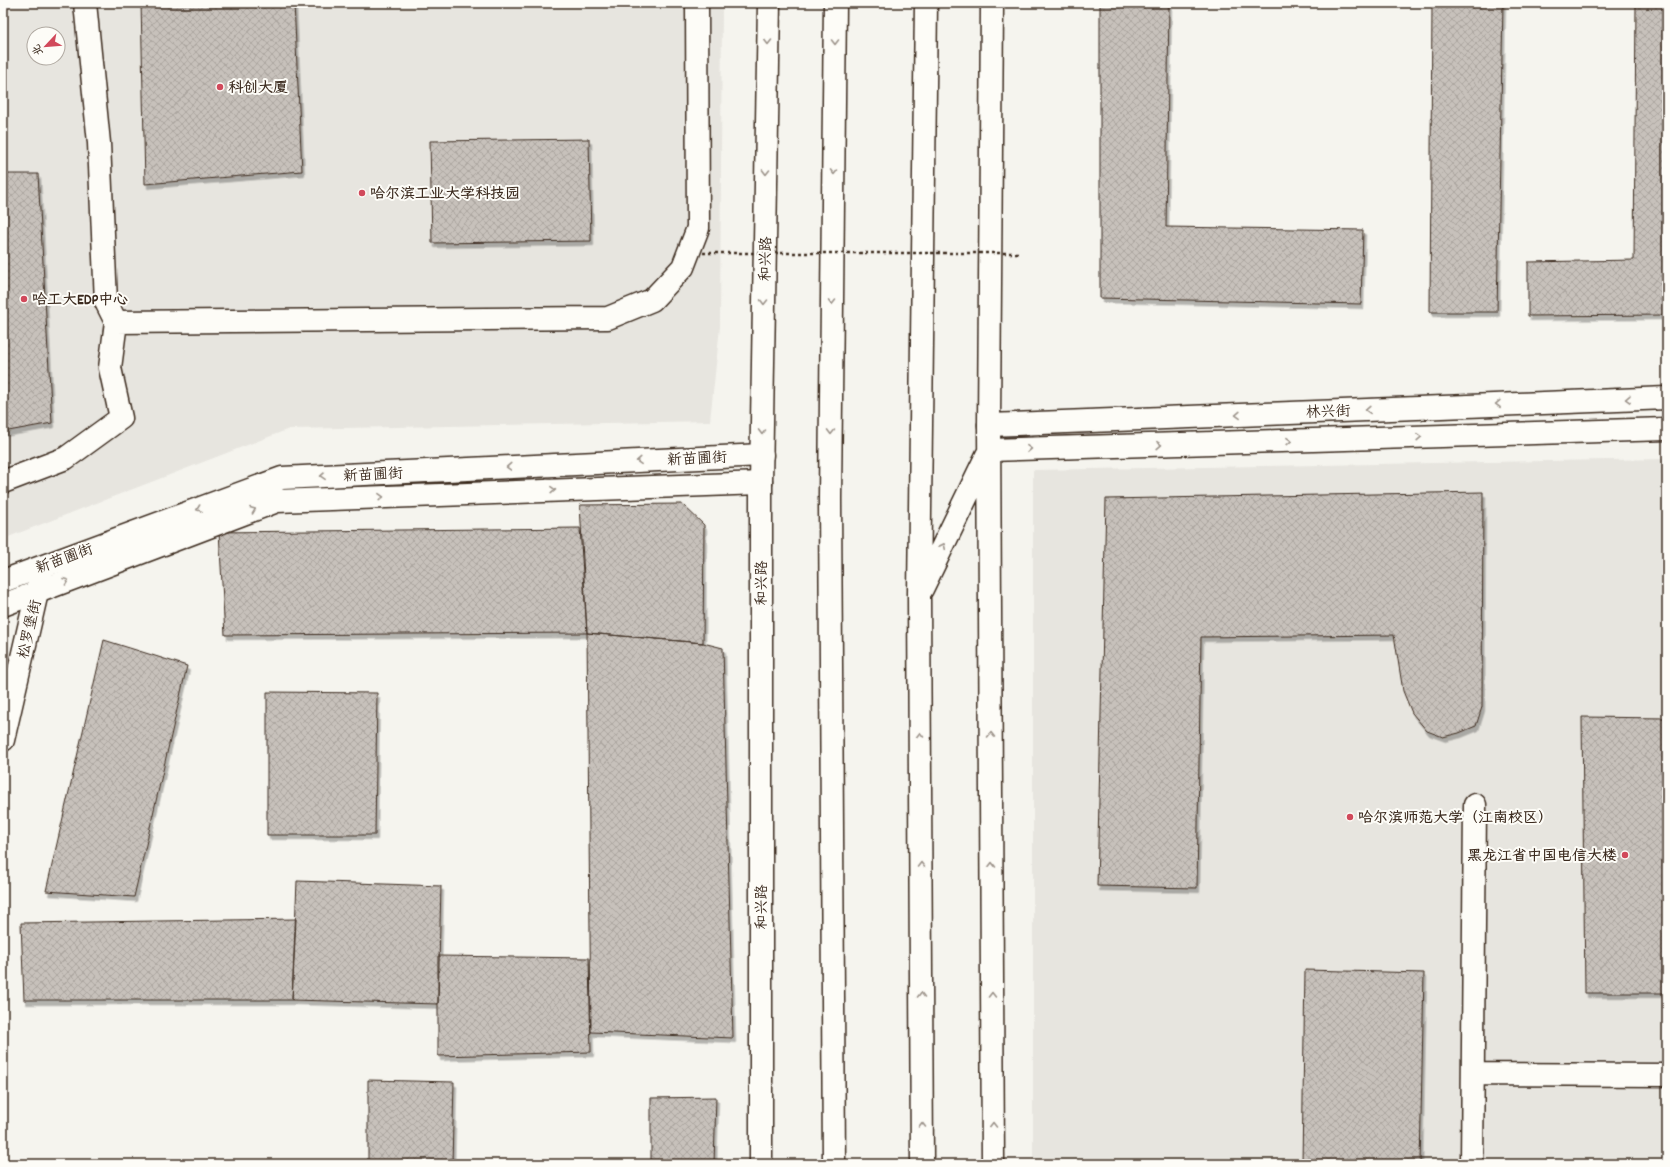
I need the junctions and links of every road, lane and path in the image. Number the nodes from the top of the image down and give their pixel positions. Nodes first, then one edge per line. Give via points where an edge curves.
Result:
1 (85, 3) edge
2 (697, 3) edge
3 (768, 3) edge
4 (835, 3) edge
5 (926, 3) edge
6 (992, 3) edge
7 (703, 253) dead end
8 (1020, 253) dead end
9 (116, 322) junction
10 (1667, 398) edge
11 (989, 425) junction
12 (1667, 429) edge
13 (990, 450) junction
14 (762, 455) junction
15 (3, 482) edge
16 (761, 483) junction
17 (44, 565) junction
18 (3, 581) edge
19 (38, 592) junction
20 (919, 594) junction
21 (3, 605) edge
22 (3, 740) edge
23 (1475, 805) dead end
24 (1473, 1074) junction
25 (1667, 1075) edge
26 (761, 1164) edge
27 (834, 1164) edge
28 (922, 1164) edge
29 (993, 1164) edge
30 (1472, 1164) edge

1 - 9 main road via 99,143 106,302
2 - 9 main road via 698,228 683,267 652,300 608,318
3 -> 14 main road, 和兴路
4 -> 27 main road via 830,499
5 - 20 main road
6 - 11 main road
7 - 8 path, bridge
9 - 15 main road via 110,368 120,418 66,458
10 -> 11 main road, 林兴街
11 - 13 main road
13 -> 12 main road, 林兴街
20 -> 13 main road
29 -> 13 main road
14 - 16 main road, 和兴路
14 -> 17 main road, 新苗圃街 via 282,478
19 -> 16 main road, 新苗圃街 via 277,501
16 - 26 main road, 和兴路
17 - 18 main road, 新苗圃街
17 - 19 main road, 松罗堡街
19 - 21 main road, 新苗圃街
19 - 22 main road, 松罗堡街
28 -> 20 main road
23 - 24 main road
24 - 25 main road
24 - 30 main road

